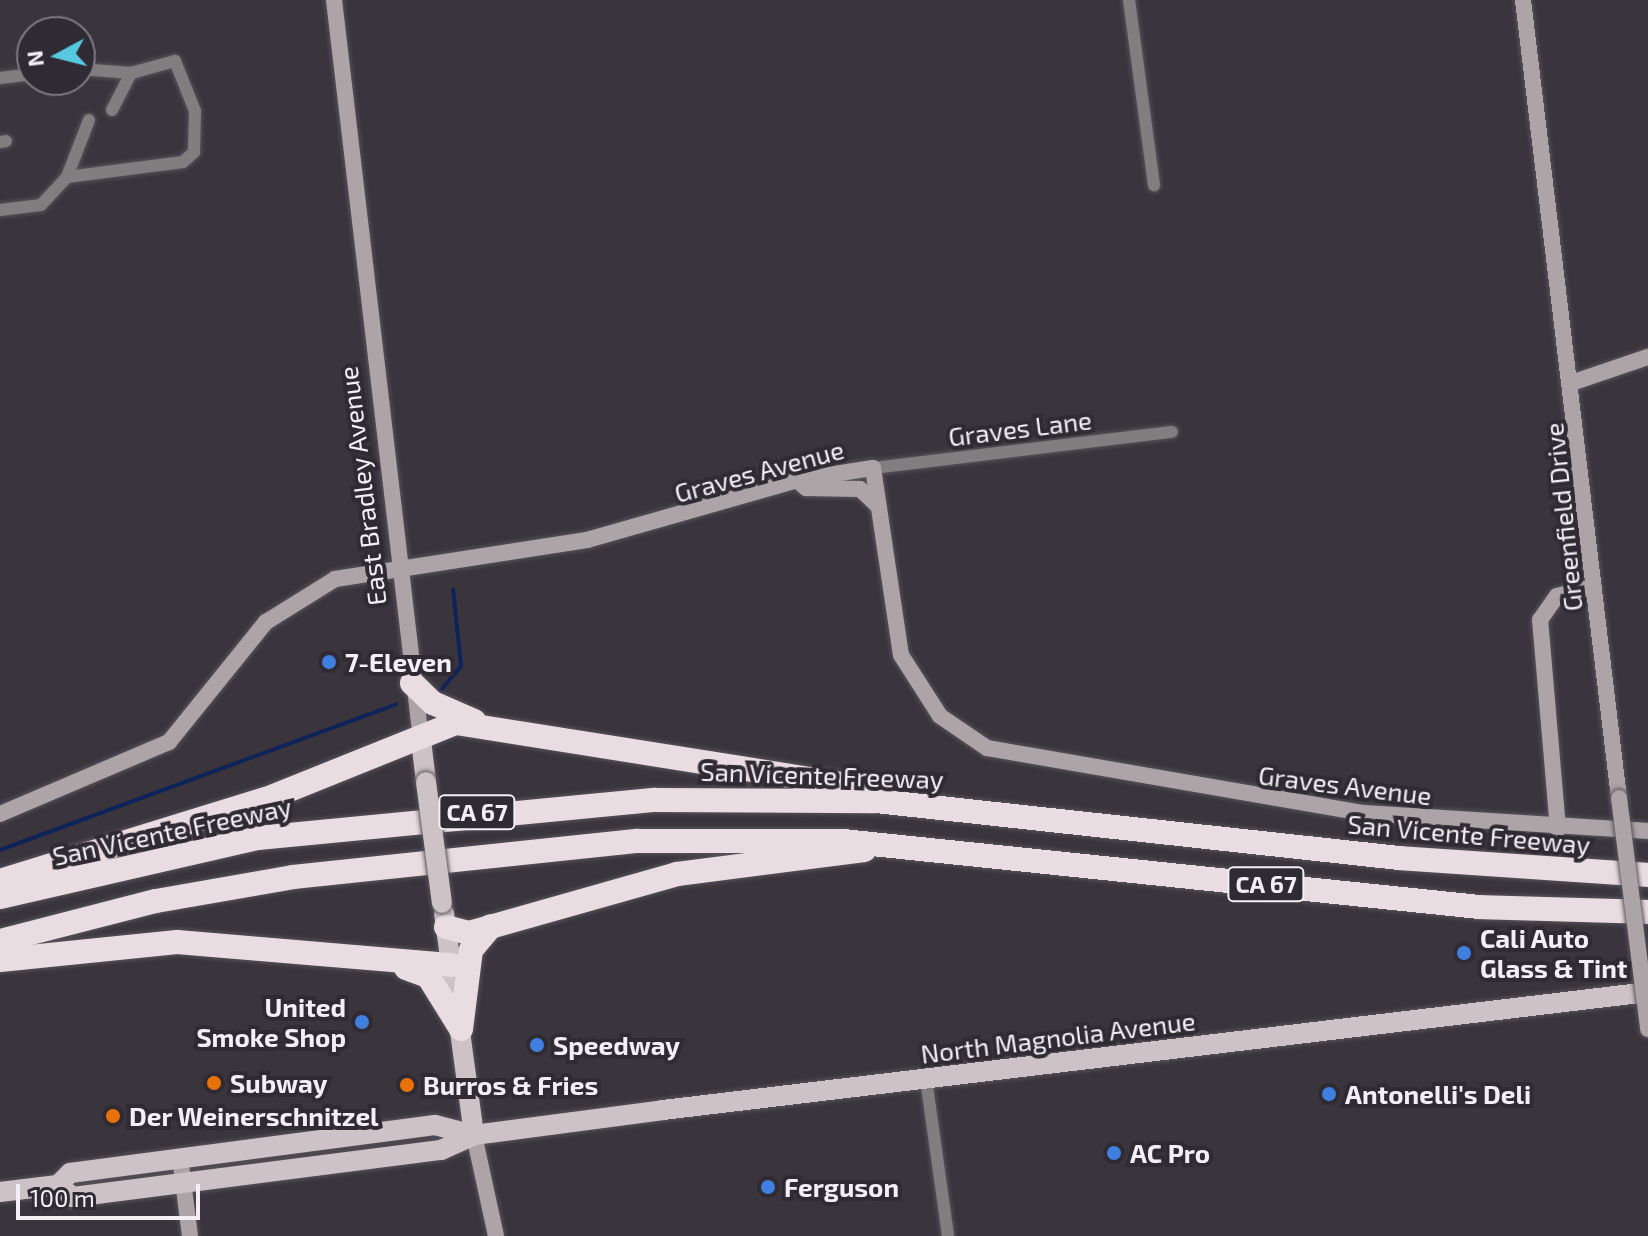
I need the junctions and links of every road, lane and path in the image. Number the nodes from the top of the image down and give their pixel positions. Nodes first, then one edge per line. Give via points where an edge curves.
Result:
1 (334, 0) edge
2 (1129, 0) edge
3 (1523, 0) edge
4 (96, 70) edge
5 (131, 73) junction
6 (112, 110) dead end
7 (89, 120) dead end
8 (67, 177) junction
9 (1154, 185) dead end
10 (0, 210) edge
11 (1648, 357) edge
12 (1574, 382) junction
13 (1172, 432) dead end
14 (873, 468) junction
15 (797, 480) junction
16 (878, 506) junction
17 (396, 564) junction
18 (1594, 587) junction
19 (412, 683) junction
20 (477, 722) junction
21 (421, 740) junction
22 (962, 808) junction
23 (0, 814) edge
24 (1558, 829) junction
25 (1648, 831) edge
26 (884, 845) junction
27 (1648, 875) edge
28 (0, 881) edge
29 (0, 897) edge
30 (1648, 912) edge
31 (444, 915) junction
32 (491, 926) junction
33 (0, 941) edge
34 (0, 960) edge
35 (390, 965) junction
36 (452, 965) junction
37 (1648, 992) edge
38 (461, 1029) junction
39 (1648, 1029) edge
40 (926, 1079) junction
41 (474, 1135) junction
42 (180, 1157) junction
43 (183, 1183) junction
44 (58, 1185) junction
45 (0, 1192) edge
46 (190, 1236) edge
47 (496, 1236) edge
48 (948, 1236) edge

1 - 17 main road, East Bradley Avenue
2 - 9 street
3 - 12 main road, Greenfield Drive
4 - 5 street
5 - 6 street
5 - 8 street via 175,61 195,111 194,152 183,162
7 - 8 street
8 - 10 street via 41,205
11 - 12 main road
12 - 18 main road, Greenfield Drive
13 - 14 street, Graves Lane
14 - 15 main road, Graves Avenue
14 - 16 main road, Graves Avenue
15 - 16 main road via 806,488 860,489
15 - 17 main road, Graves Avenue via 587,540
16 - 24 main road, Graves Avenue via 905,664 940,716 987,748 1223,793
17 - 19 main road, East Bradley Avenue
17 - 23 main road, Graves Avenue via 335,579 275,613 169,742
18 - 24 main road via 1554,597 1540,620
18 - 39 main road, Greenfield Drive, bridge
19 - 20 highway via 433,703
19 - 21 main road, East Bradley Avenue
20 - 21 highway via 443,726
20 - 22 highway via 704,765 797,772
21 - 28 highway via 274,796
21 - 31 main road, East Bradley Avenue, bridge
22 - 27 highway, San Vicente Freeway / CA 67 via 1399,858
22 - 29 highway, San Vicente Freeway / CA 67 via 777,798 551,805 258,838
24 - 25 main road, Graves Avenue
26 - 30 highway, CA 67 via 1479,907
26 - 32 highway via 821,861 677,874
26 - 33 highway, CA 67 via 638,841 423,861 156,901
31 - 32 highway via 469,933
31 - 36 main road, East Bradley Avenue
32 - 38 highway via 471,950
34 - 35 highway via 177,942
35 - 36 highway
35 - 38 highway via 428,976
36 - 38 main road, East Bradley Avenue
37 - 40 main road, North Magnolia Avenue
38 - 41 main road, East Bradley Avenue
40 - 41 main road, North Magnolia Avenue
40 - 48 street
41 - 42 main road, North Magnolia Avenue via 435,1125
41 - 43 main road, North Magnolia Avenue via 441,1150
41 - 47 main road
42 - 43 main road
42 - 44 main road, North Magnolia Avenue via 70,1173
43 - 44 main road, North Magnolia Avenue via 73,1197
43 - 46 main road
44 - 45 main road, North Magnolia Avenue

